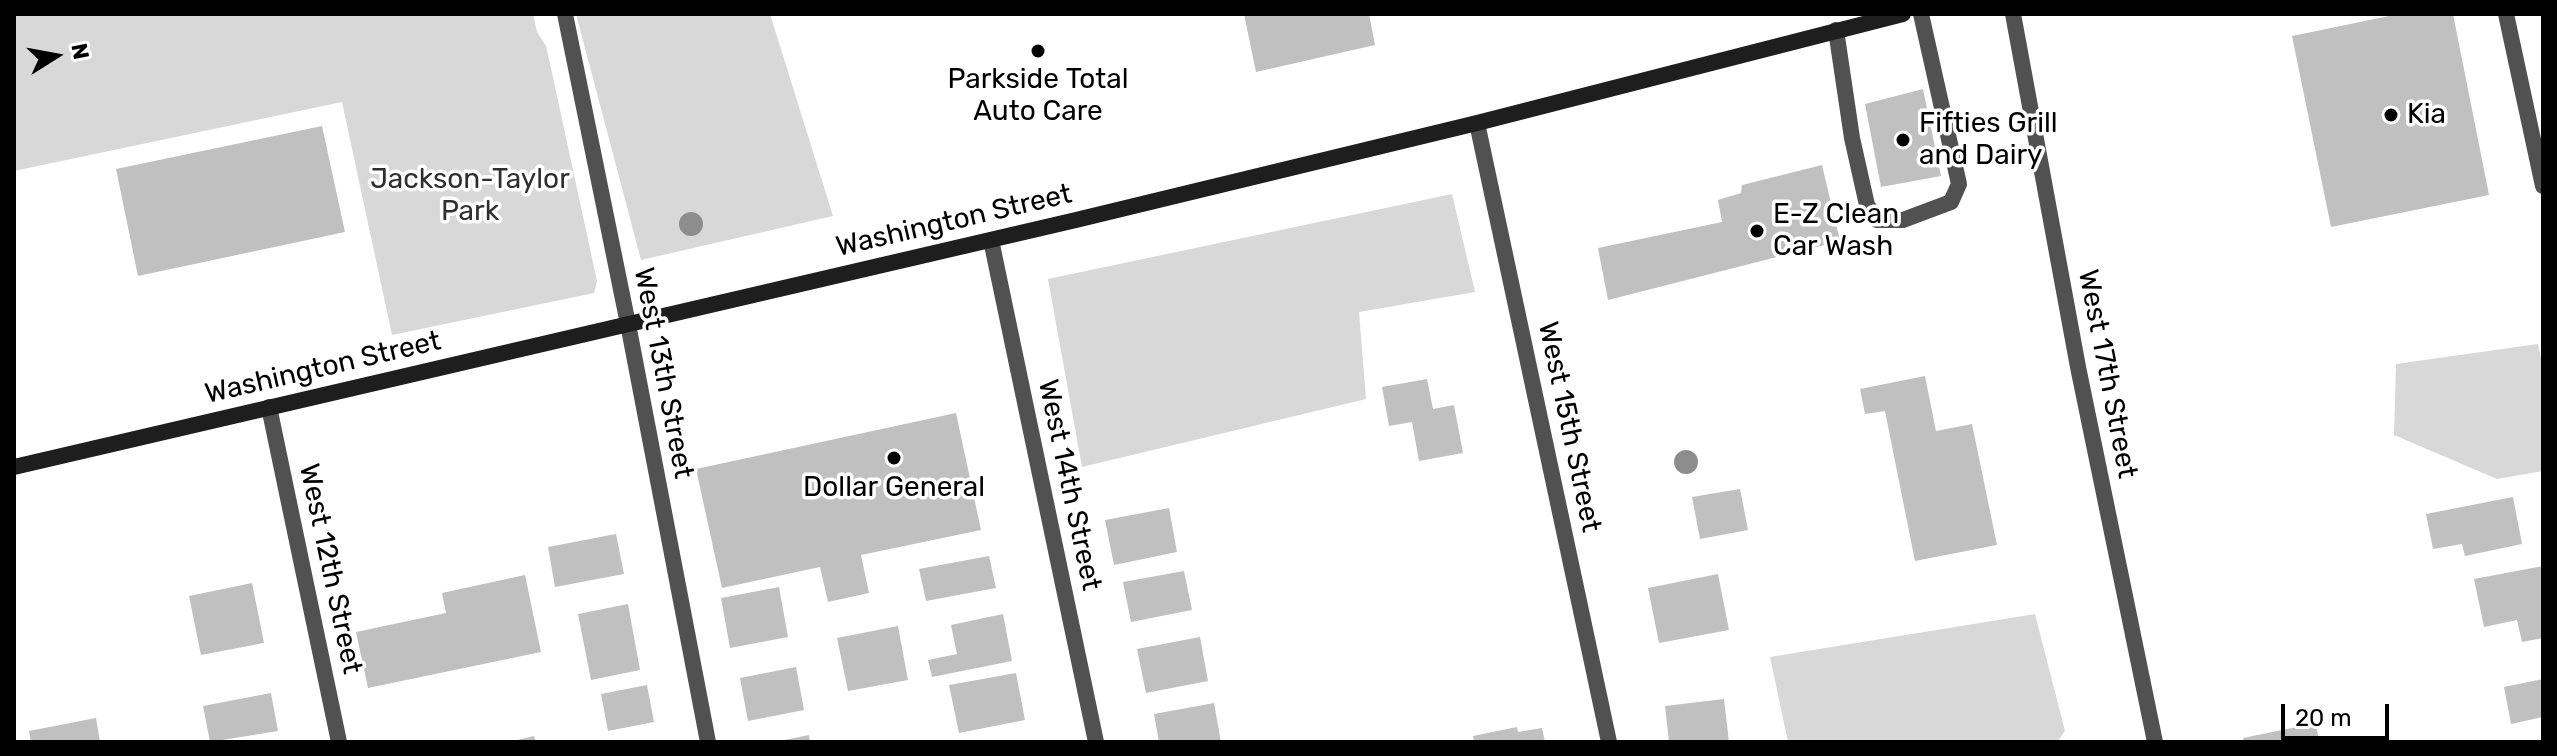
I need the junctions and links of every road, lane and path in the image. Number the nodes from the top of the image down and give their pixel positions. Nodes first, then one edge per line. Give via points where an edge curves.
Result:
1 (565, 14) edge
2 (1903, 14) edge
3 (1921, 14) edge
4 (2013, 14) edge
5 (2506, 14) edge
6 (1836, 30) junction
7 (1477, 123) junction
8 (2543, 186) edge
9 (991, 240) junction
10 (628, 324) junction
11 (269, 407) junction
12 (14, 467) edge
13 (339, 742) edge
14 (708, 742) edge
15 (1096, 742) edge
16 (1609, 742) edge
17 (2155, 742) edge

1 - 10 street, West 13th Street
2 - 6 main road, Washington Street
3 - 6 street via 1959,184 1951,202 1903,220 1877,220 1867,205
4 - 17 street, West 17th Street
5 - 8 street
6 - 7 main road, Washington Street
7 - 9 main road, Washington Street
7 - 16 street, West 15th Street
9 - 10 main road, Washington Street
9 - 15 street, West 14th Street
10 - 11 main road, Washington Street
10 - 14 street, West 13th Street
11 - 12 main road, Washington Street
11 - 13 street, West 12th Street

